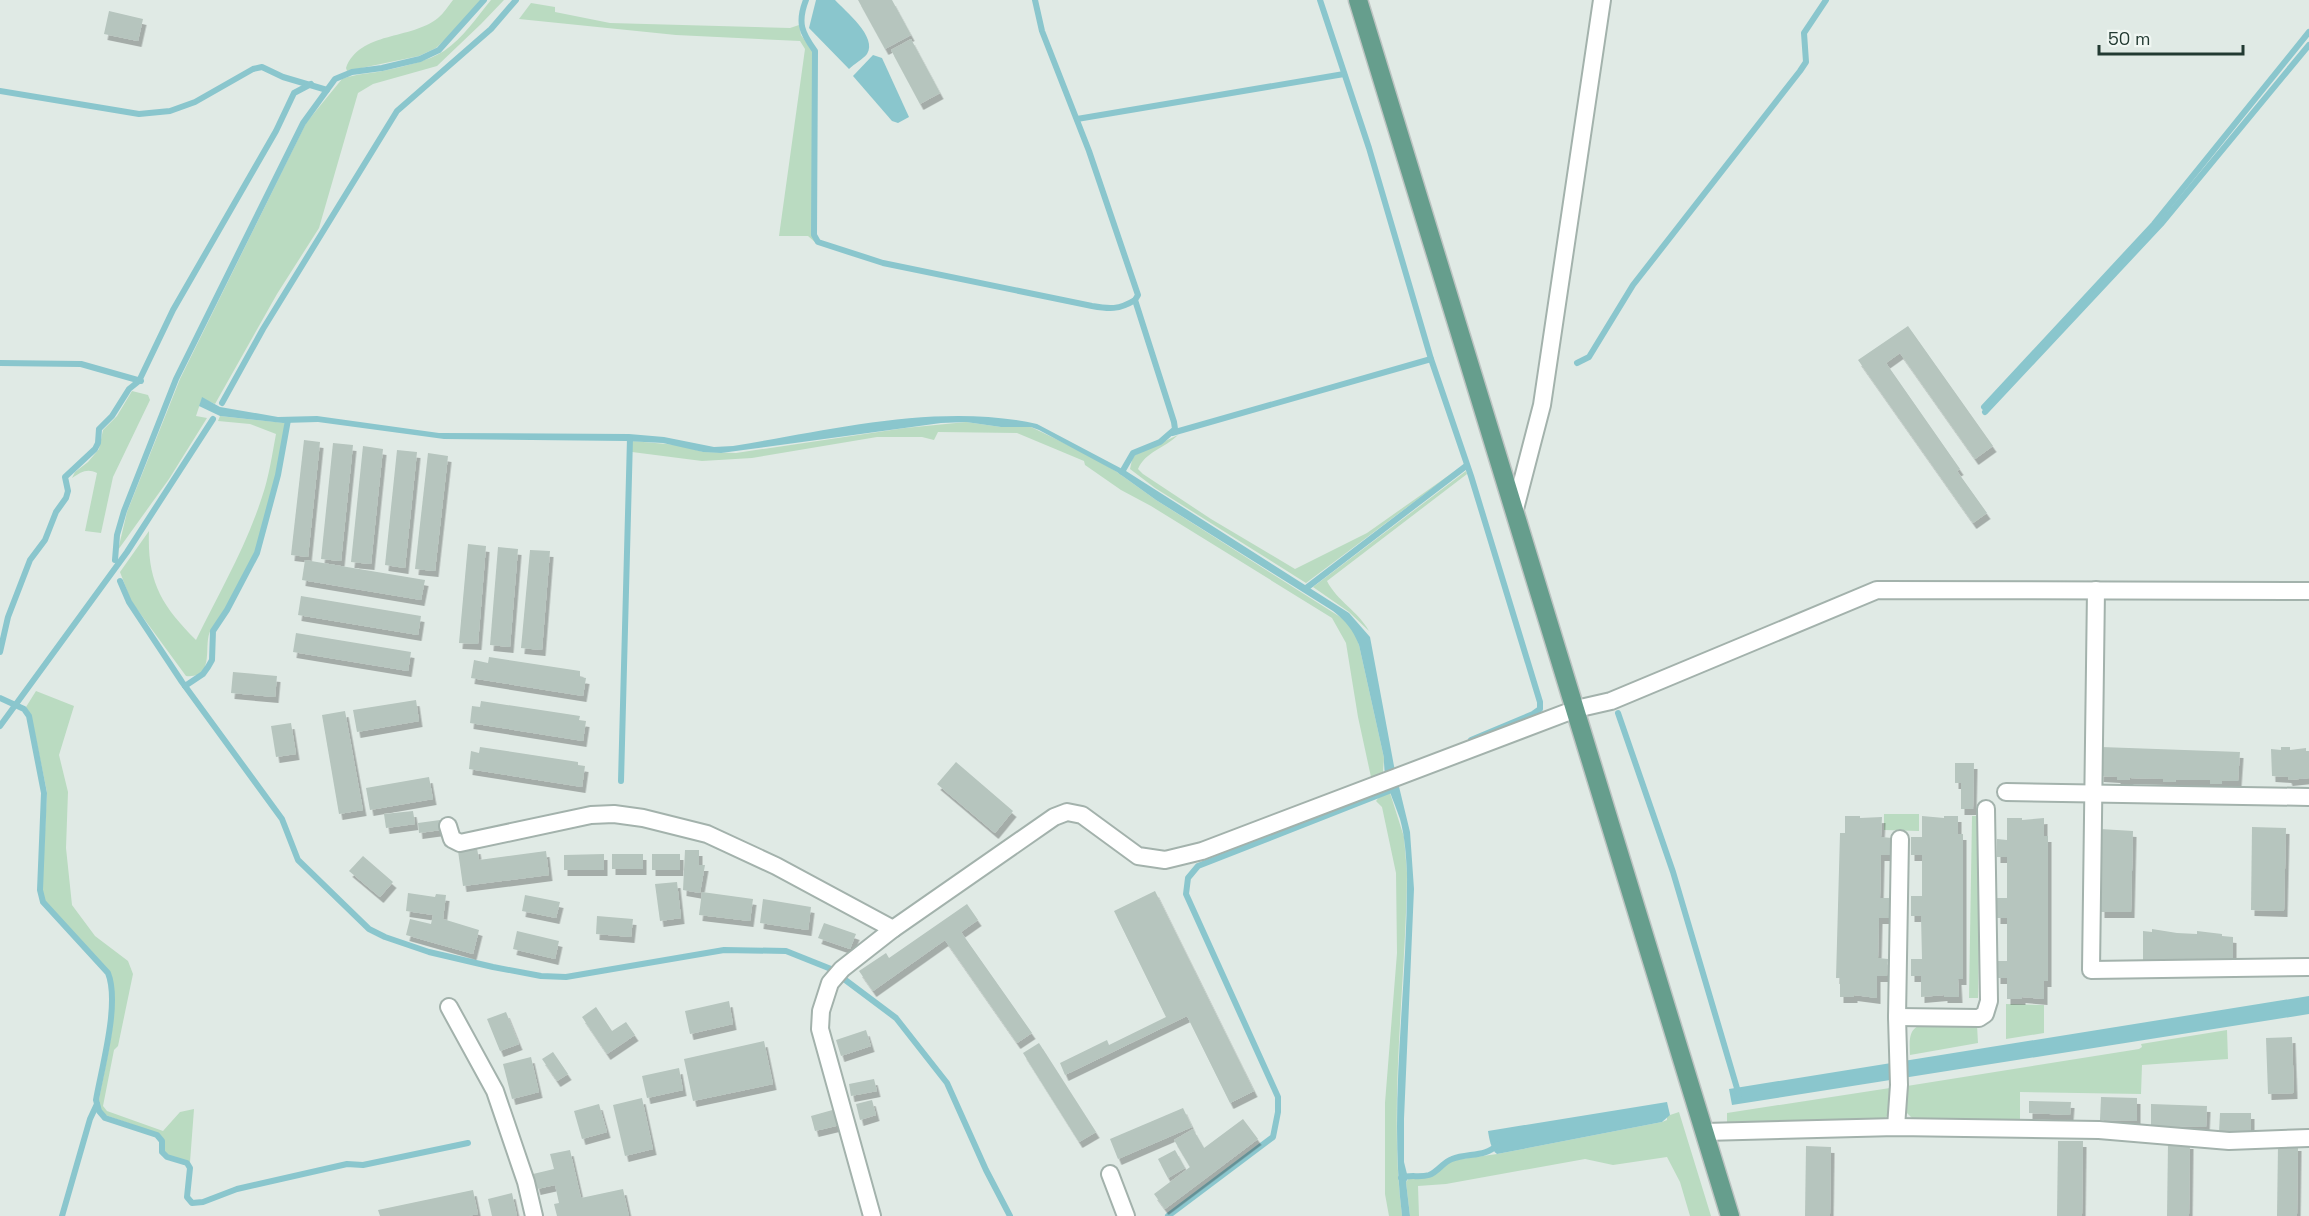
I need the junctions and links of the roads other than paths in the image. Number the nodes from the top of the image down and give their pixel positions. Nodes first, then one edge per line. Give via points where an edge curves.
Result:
1 (1358, 0) edge
2 (1602, 0) edge
3 (1515, 509) junction
4 (2096, 590) junction
5 (2309, 591) edge
6 (1576, 709) junction
7 (2006, 792) dead end
8 (2093, 793) junction
9 (2309, 797) edge
10 (1986, 808) dead end
11 (448, 826) dead end
12 (1900, 839) dead end
13 (893, 929) junction
14 (2309, 967) edge
15 (449, 1007) dead end
16 (1897, 1017) junction
17 (1896, 1127) junction
18 (1705, 1132) junction
19 (2309, 1138) edge
20 (1110, 1174) dead end
21 (534, 1216) edge
22 (872, 1216) edge
23 (1126, 1216) edge
24 (1730, 1216) edge

1 - 3 main road
2 - 3 street via 1542,405
3 - 6 main road
4 - 5 street
4 - 6 street via 1877,590 1611,701
4 - 8 street
6 - 13 street via 1202,851 1165,860 1138,856 1082,814 1067,812 1054,817
6 - 18 main road
7 - 8 street
8 - 9 street
8 - 14 street via 2091,970
10 - 16 street via 1989,1002 1985,1014 1979,1018
11 - 13 street via 452,838 460,843 591,814 643,818 707,834
12 - 16 street
13 - 22 street via 830,982 821,1011 820,1029
15 - 21 street via 495,1091
16 - 17 street
17 - 18 street
17 - 19 street via 2098,1130 2229,1141
18 - 24 main road
20 - 23 street

